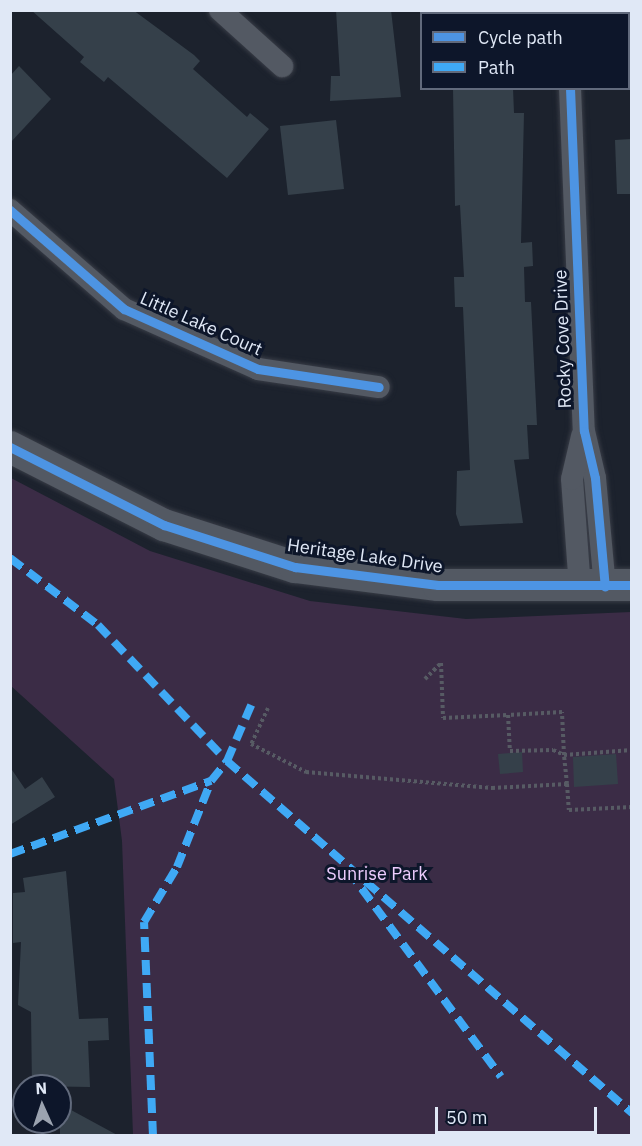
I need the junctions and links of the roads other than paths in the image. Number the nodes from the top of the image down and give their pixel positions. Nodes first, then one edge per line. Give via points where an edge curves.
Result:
1 (220, 10) edge
2 (282, 66) dead end
3 (570, 90) edge
4 (10, 210) edge
5 (379, 387) dead end
6 (10, 447) edge
7 (606, 587) edge

1 - 2 street
3 - 7 street, Rocky Cove Drive via 584,431 572,479
4 - 5 street, Little Lake Court via 124,309 258,369
6 - 7 street, Heritage Lake Drive via 164,525 296,567 438,585

